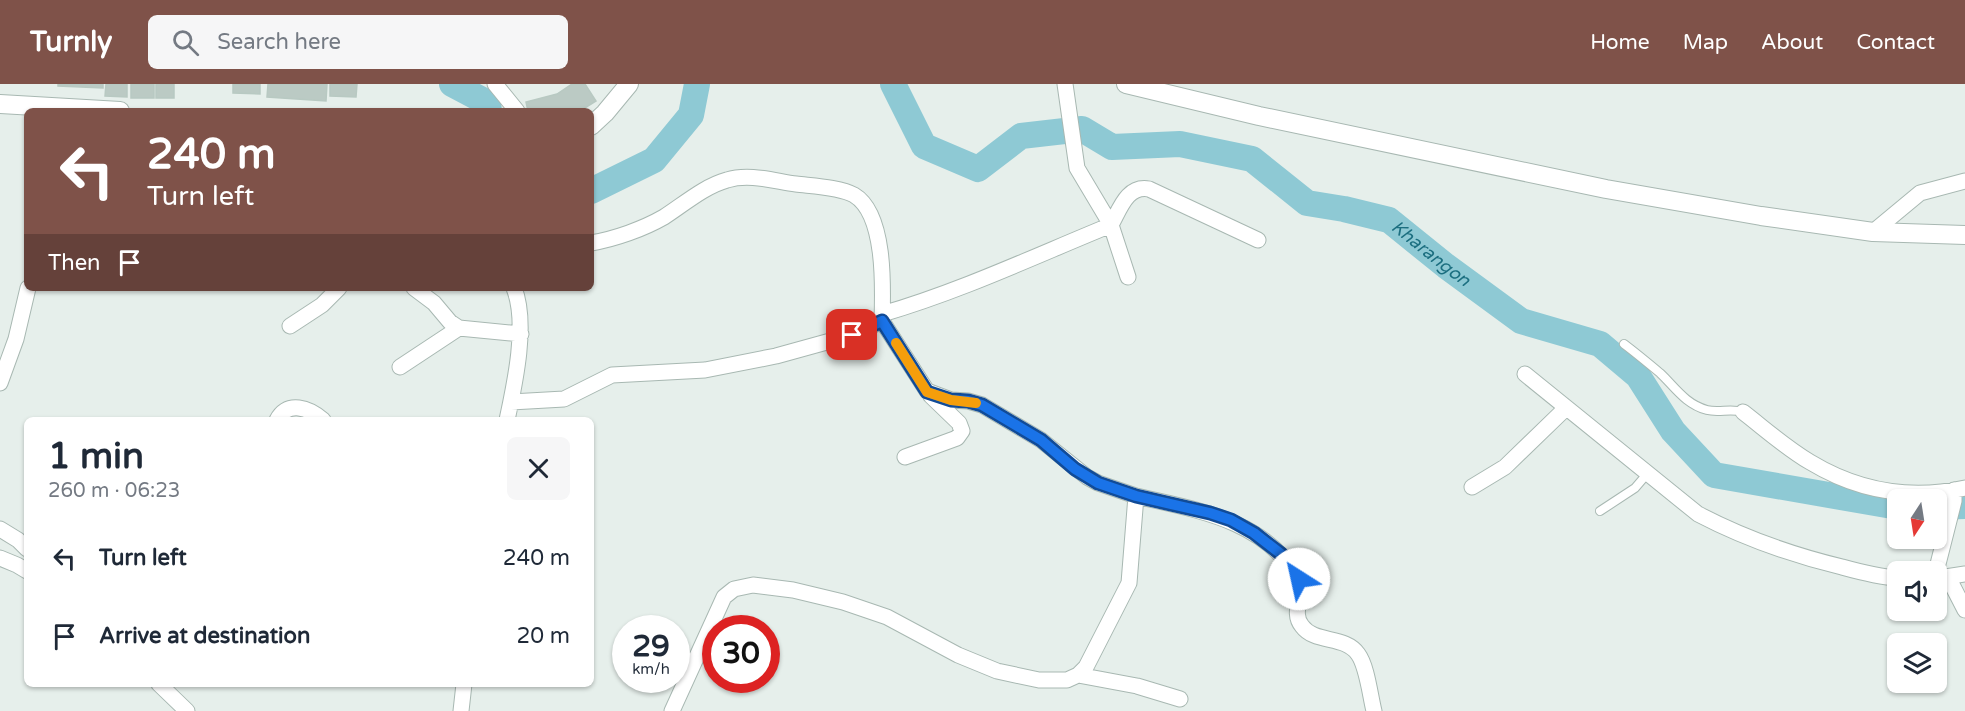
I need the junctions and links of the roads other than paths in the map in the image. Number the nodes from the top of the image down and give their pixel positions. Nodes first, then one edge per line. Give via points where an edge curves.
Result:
1 (495, 84) edge
2 (630, 84) edge
3 (1065, 84) edge
4 (1126, 84) edge
5 (0, 104) edge
6 (45, 108) edge
7 (515, 108) edge
8 (594, 123) edge
9 (1965, 181) edge
10 (1111, 225) junction
11 (1873, 232) junction
12 (1965, 235) edge
13 (1258, 240) dead end
14 (594, 242) edge
15 (1128, 277) dead end
16 (27, 291) edge
17 (336, 291) edge
18 (418, 291) edge
19 (515, 291) edge
20 (882, 318) junction
21 (290, 326) dead end
22 (459, 328) junction
23 (521, 334) junction
24 (1624, 344) dead end
25 (400, 367) dead end
26 (1525, 374) dead end
27 (0, 383) edge
28 (927, 392) junction
29 (511, 402) junction
30 (1566, 408) junction
31 (1743, 412) joint
32 (279, 417) edge
33 (319, 417) edge
34 (508, 417) edge
35 (906, 457) dead end
36 (1647, 474) junction
37 (1472, 487) dead end
38 (1958, 493) edge
39 (1136, 496) junction
40 (1600, 511) dead end
41 (0, 530) edge
42 (24, 546) edge
43 (0, 558) edge
44 (1941, 561) edge
45 (24, 569) edge
46 (1965, 574) edge
47 (1947, 575) edge
48 (1887, 576) edge
49 (1947, 586) edge
50 (1965, 610) edge
51 (1078, 675) junction
52 (162, 687) edge
53 (464, 687) edge
54 (1180, 699) dead end
55 (187, 711) edge
56 (460, 711) edge
57 (672, 711) edge
58 (1374, 711) edge

1 - 7 street
2 - 8 street
3 - 10 street via 1079,174
4 - 11 street via 1605,189
5 - 6 street
9 - 11 street via 1920,193
10 - 13 street via 1128,195 1143,188
10 - 15 street
10 - 20 street
11 - 12 street
14 - 20 street via 638,229 714,185 737,177 846,191 862,203 876,230 881,252
16 - 27 street
17 - 21 street
18 - 22 street
19 - 23 street via 521,312
20 - 28 street
20 - 29 street via 852,335 776,356 705,370 612,375 564,399
22 - 23 street
22 - 25 street
23 - 29 street
24 - 31 lane via 1692,404 1708,410
26 - 30 street
28 - 35 street via 959,423 962,431 957,438
28 - 39 street via 982,405 1041,440 1087,477
29 - 34 street
30 - 36 street
30 - 37 street via 1505,467
31 - 38 street via 1809,462 1862,486 1905,493
32 - 33 street via 297,407
36 - 40 lane via 1635,488
36 - 48 street via 1698,514 1757,542 1805,558
38 - 44 street
39 - 51 street via 1129,583 1091,659
39 - 58 street via 1231,520 1281,554 1300,585 1297,612 1302,628 1351,647 1358,654
41 - 42 street
43 - 45 street
46 - 47 street
49 - 50 street
51 - 54 street
51 - 57 street via 1067,680 1039,680 997,671 958,656 887,617 794,590 753,585 734,589 724,597
52 - 55 street
53 - 56 street

